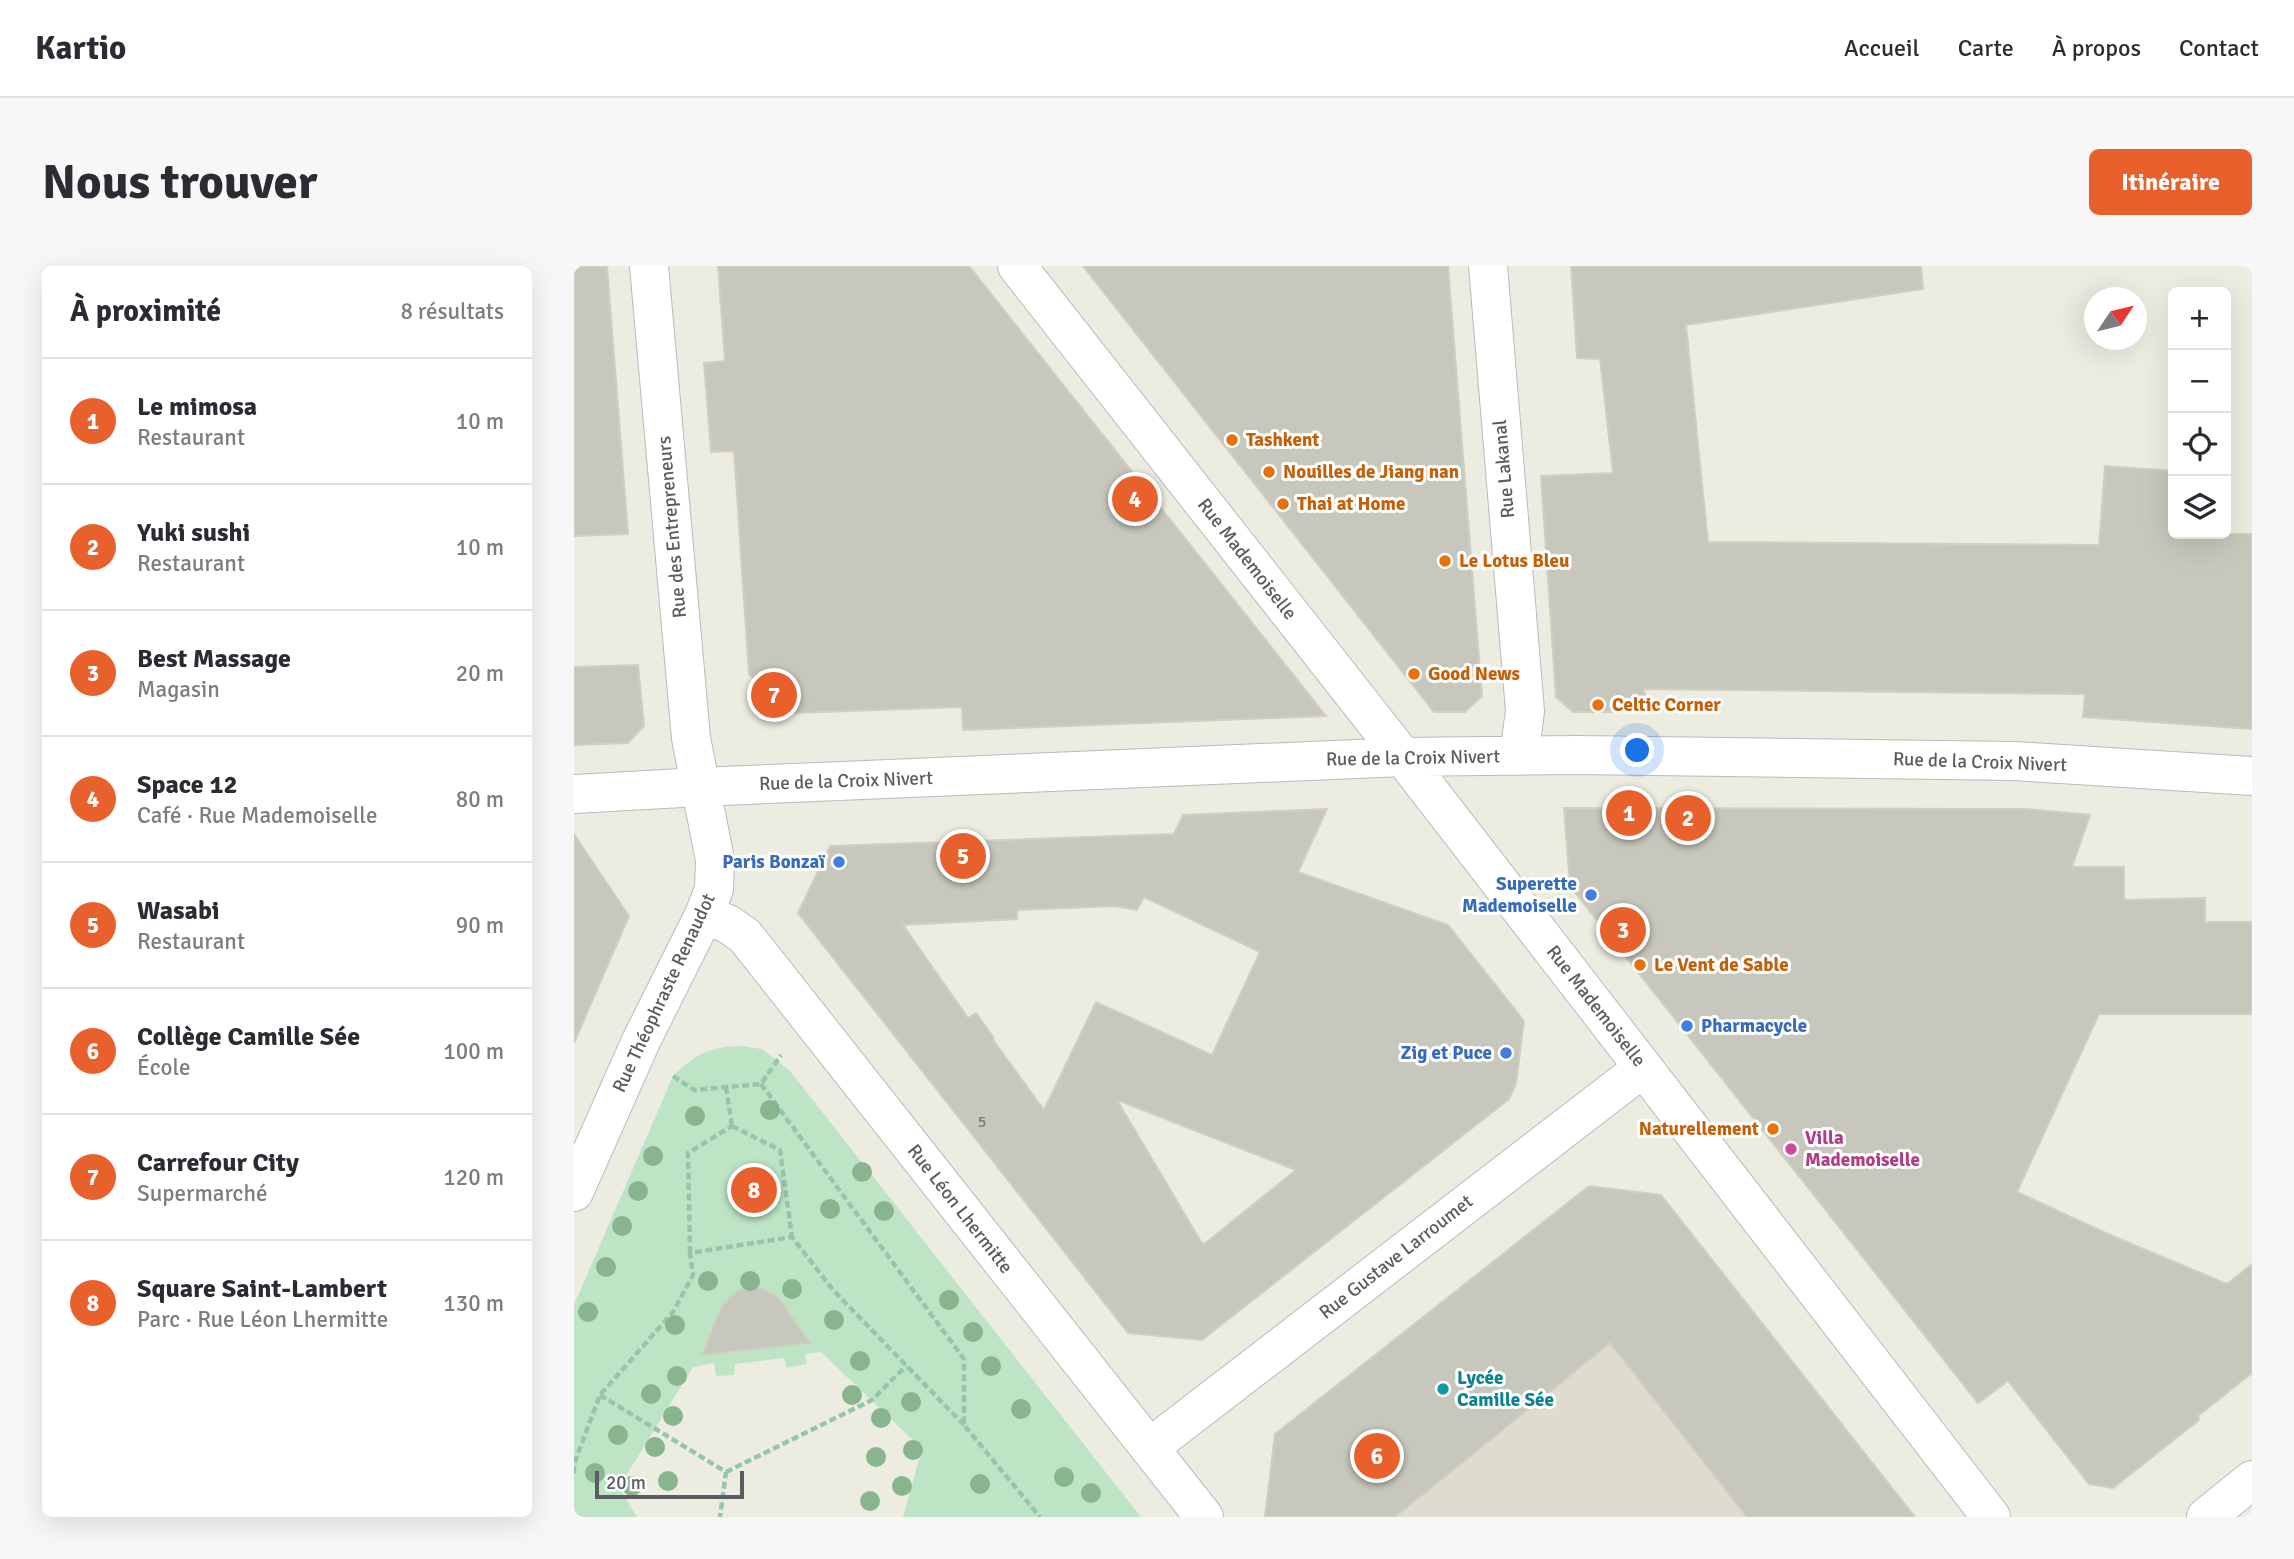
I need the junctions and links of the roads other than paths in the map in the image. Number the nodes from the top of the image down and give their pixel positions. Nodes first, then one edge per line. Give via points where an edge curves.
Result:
1 (649, 266) edge
2 (1017, 266) edge
3 (1488, 266) edge
4 (1519, 756) junction
5 (1403, 757) junction
6 (2252, 776) edge
7 (700, 786) junction
8 (574, 794) edge
9 (704, 915) junction
10 (1643, 1068) junction
11 (574, 1192) edge
12 (1149, 1448) junction
13 (2252, 1480) edge
14 (1204, 1517) edge
15 (1991, 1517) edge
16 (2206, 1517) edge

1 - 7 street, Rue des Entrepreneurs via 691,738
2 - 5 street, Rue Mademoiselle
3 - 4 street, Rue Lakanal via 1525,711
4 - 5 street, Rue de la Croix Nivert
4 - 6 street, Rue de la Croix Nivert via 2014,761
5 - 7 street, Rue de la Croix Nivert
5 - 10 street, Rue Mademoiselle
7 - 8 street, Rue de la Croix Nivert
7 - 9 street, Rue Théophraste Renaudot via 715,860 714,889
9 - 11 street, Rue Théophraste Renaudot via 645,1031
9 - 12 street, Rue Léon Lhermitte via 745,936
10 - 12 street, Rue Gustave Larroumet
10 - 15 street, Rue Mademoiselle
12 - 14 street, Rue Léon Lhermitte
13 - 16 street

